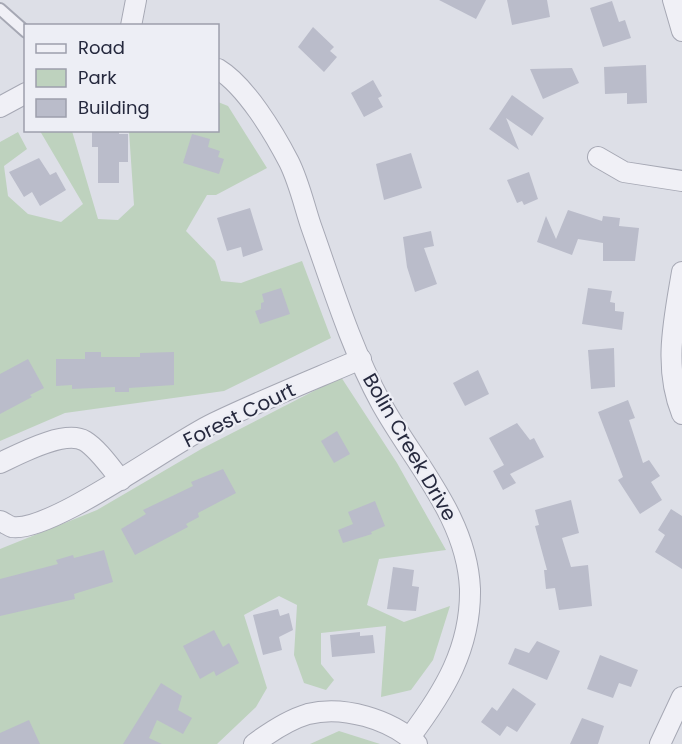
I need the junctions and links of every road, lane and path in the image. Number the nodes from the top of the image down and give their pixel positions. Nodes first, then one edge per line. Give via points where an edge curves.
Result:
1 (136, 0) edge
2 (673, 0) edge
3 (0, 9) edge
4 (131, 24) edge
5 (24, 30) edge
6 (682, 31) edge
7 (219, 70) edge
8 (24, 94) edge
9 (0, 107) edge
10 (598, 157) dead end
11 (682, 182) edge
12 (682, 272) edge
13 (361, 359) junction
14 (682, 414) edge
15 (0, 464) edge
16 (121, 480) junction
17 (0, 521) edge
18 (682, 697) edge
19 (413, 740) edge
20 (254, 744) edge
21 (660, 744) edge

1 - 4 street
2 - 6 street
3 - 5 lane
7 - 13 street, Bolin Creek Drive via 244,92 289,163
8 - 9 street
10 - 11 street via 624,172
12 - 14 street via 670,339 672,378
13 - 16 street, Forest Court via 212,424
13 - 19 street, Bolin Creek Drive via 380,402 454,522 467,566 470,590 464,645 450,679
15 - 16 street via 41,444 69,438 85,441
16 - 17 street, Forest Court via 36,522 12,527
18 - 21 street
19 - 20 street via 366,716 322,712 284,724

